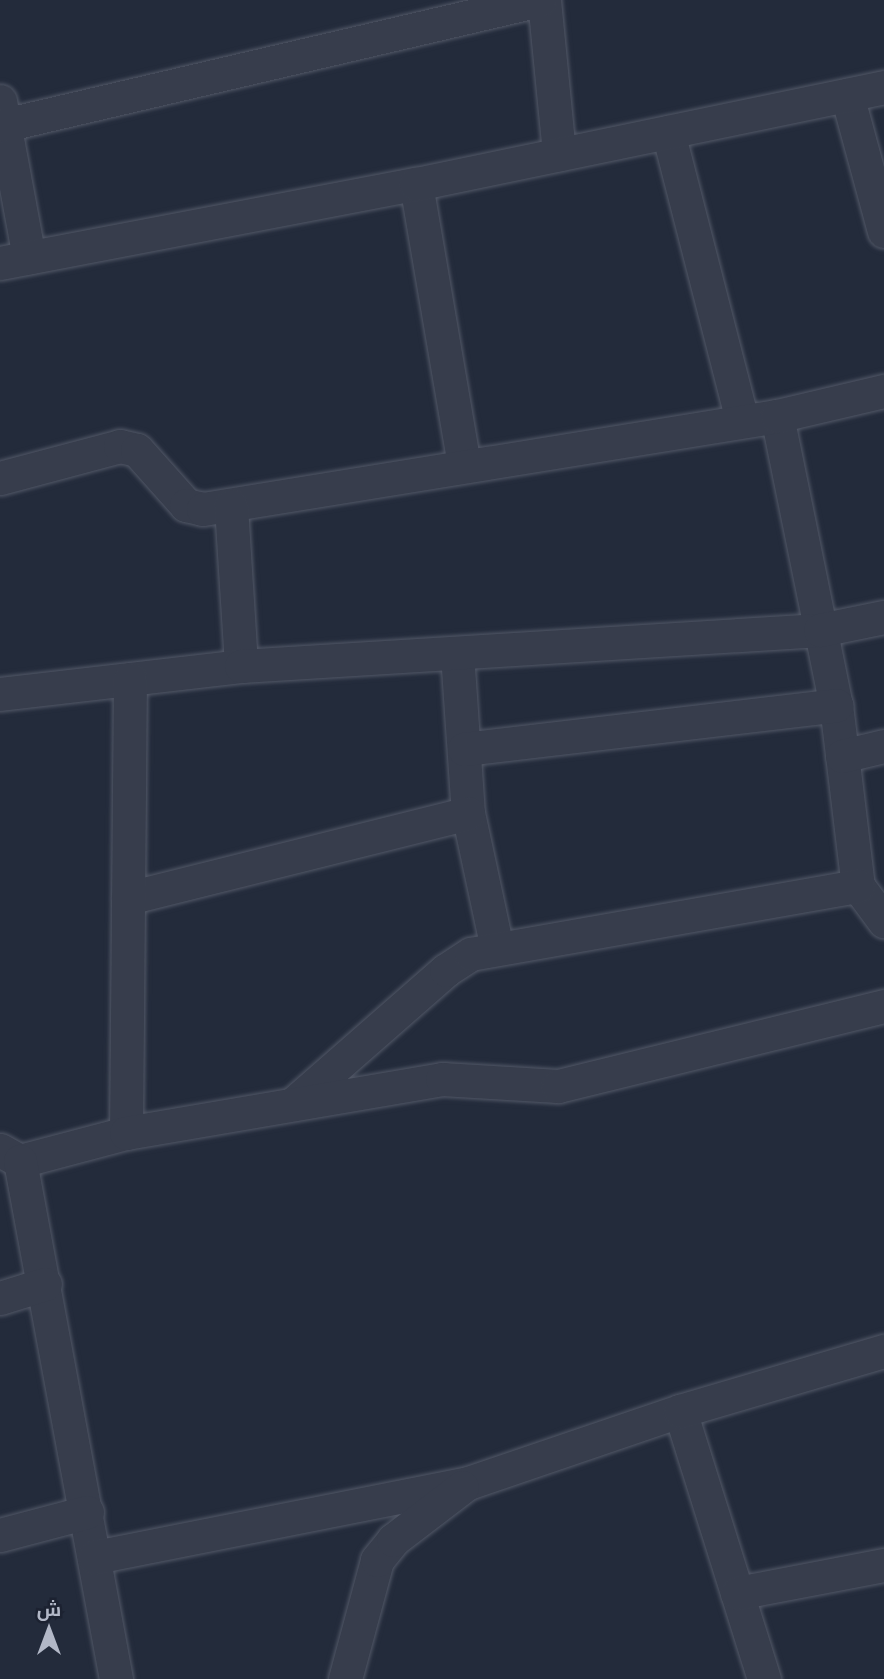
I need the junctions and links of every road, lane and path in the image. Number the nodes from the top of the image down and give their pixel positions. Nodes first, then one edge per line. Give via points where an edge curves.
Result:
1 (542, 0) edge
2 (884, 87) edge
3 (847, 95) junction
4 (2, 113) edge
5 (667, 132) junction
6 (559, 155) junction
7 (416, 184) junction
8 (884, 231) edge
9 (14, 260) edge
10 (884, 391) edge
11 (777, 416) junction
12 (742, 421) junction
13 (464, 464) junction
14 (0, 478) edge
15 (230, 506) junction
16 (884, 617) edge
17 (820, 630) junction
18 (457, 653) junction
19 (241, 666) junction
20 (130, 679) junction
21 (0, 694) edge
22 (836, 705) junction
23 (884, 746) edge
24 (464, 749) junction
25 (842, 756) junction
26 (468, 813) junction
27 (858, 886) junction
28 (128, 898) junction
29 (884, 920) edge
30 (497, 948) junction
31 (884, 1006) edge
32 (293, 1104) junction
33 (126, 1133) junction
34 (10, 1155) edge
35 (45, 1284) junction
36 (0, 1298) edge
37 (884, 1351) edge
38 (680, 1411) junction
39 (468, 1483) junction
40 (88, 1512) junction
41 (0, 1535) edge
42 (95, 1556) junction
43 (884, 1565) edge
44 (737, 1593) junction
45 (116, 1679) edge
46 (345, 1679) edge
47 (764, 1679) edge

1 - 4 street
1 - 6 street
2 - 3 street
3 - 5 street
3 - 8 street
4 - 9 street
5 - 6 street
5 - 12 street
6 - 7 street
7 - 9 street
7 - 13 street
10 - 11 street
11 - 12 street
11 - 17 street
12 - 13 street
13 - 15 street
14 - 15 street via 120,446 137,450 186,505 203,509
15 - 19 street
16 - 17 street
17 - 18 street
17 - 22 street
18 - 19 street
18 - 24 street
19 - 20 street
20 - 21 street
20 - 28 street
22 - 24 street
22 - 25 street
23 - 25 street
24 - 26 street
25 - 27 street
26 - 28 street
26 - 30 street
27 - 29 street
27 - 30 street
28 - 33 street
30 - 32 street via 471,954 446,970
31 - 32 street via 558,1086 442,1079
32 - 33 street
33 - 34 street
34 - 35 street
35 - 36 street
35 - 40 street
37 - 38 street
38 - 39 street
38 - 44 street
39 - 42 street
39 - 46 street via 393,1540 377,1560
40 - 41 street
40 - 42 street
42 - 45 street
43 - 44 street
44 - 47 street

